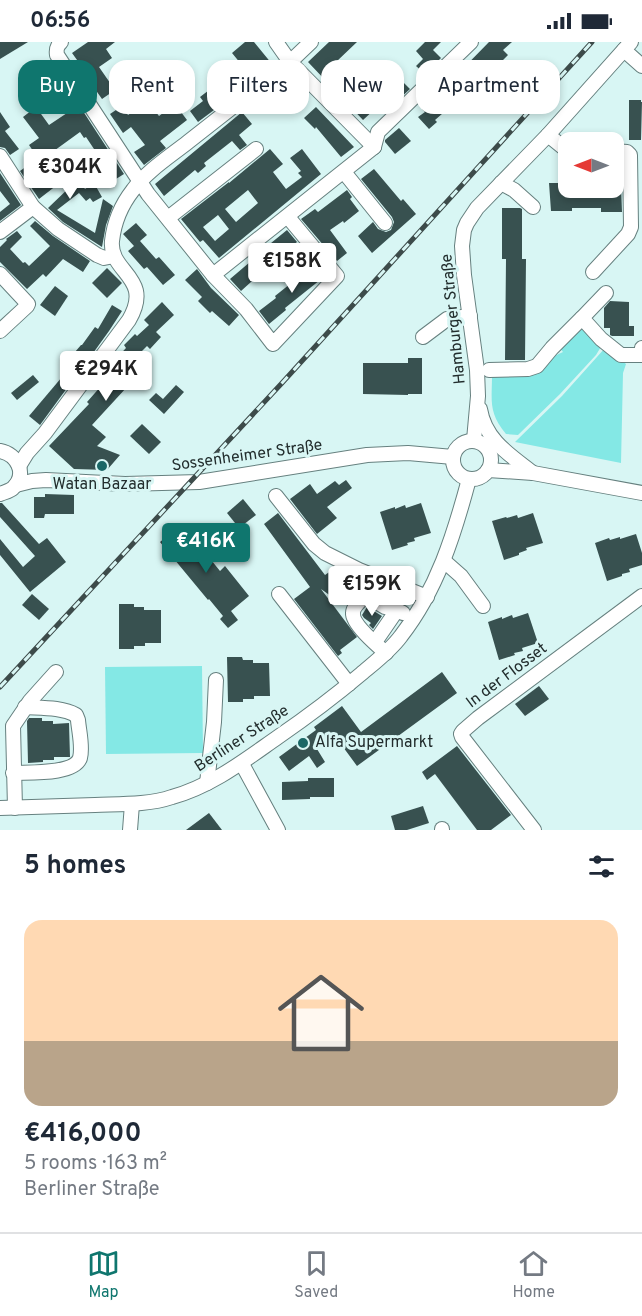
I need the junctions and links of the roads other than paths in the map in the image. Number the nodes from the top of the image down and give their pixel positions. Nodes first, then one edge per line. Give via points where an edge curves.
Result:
1 (61, 42) edge
2 (276, 42) edge
3 (311, 42) edge
4 (471, 42) edge
5 (627, 46) edge
6 (289, 60) edge
7 (292, 60) edge
8 (642, 66) edge
9 (309, 81) edge
10 (224, 114) edge
11 (548, 135) junction
12 (558, 143) edge
13 (374, 147) junction
14 (256, 149) dead end
15 (624, 152) edge
16 (0, 156) edge
17 (344, 172) junction
18 (139, 183) junction
19 (501, 183) junction
20 (33, 207) junction
21 (533, 207) dead end
22 (288, 217) junction
23 (168, 218) junction
24 (384, 224) dead end
25 (0, 232) edge
26 (114, 256) junction
27 (593, 272) dead end
28 (0, 274) edge
29 (213, 275) junction
30 (606, 293) dead end
31 (470, 316) junction
32 (582, 318) junction
33 (0, 332) edge
34 (423, 336) dead end
35 (641, 351) edge
36 (489, 370) dead end
37 (478, 396) junction
38 (474, 440) junction
39 (35, 443) junction
40 (3, 452) edge
41 (453, 457) junction
42 (490, 464) junction
43 (20, 467) junction
44 (533, 473) junction
45 (469, 479) junction
46 (46, 480) junction
47 (16, 485) junction
48 (1, 493) edge
49 (642, 493) edge
50 (276, 495) dead end
51 (444, 561) junction
52 (279, 594) dead end
53 (642, 596) edge
54 (427, 597) junction
55 (483, 606) dead end
56 (397, 610) junction
57 (413, 619) junction
58 (375, 642) junction
59 (386, 653) junction
60 (56, 672) dead end
61 (216, 680) dead end
62 (349, 684) junction
63 (25, 707) junction
64 (242, 764) junction
65 (13, 773) junction
66 (207, 783) junction
67 (132, 804) junction
68 (0, 808) edge
69 (15, 808) junction
70 (130, 830) edge
71 (278, 830) edge
72 (534, 830) edge

1 - 18 street via 57,55
2 - 6 street
3 - 7 street
4 - 13 street via 378,132
5 - 8 street
5 - 11 street, Hamburger Straße
9 - 13 street
10 - 18 street
11 - 12 street
11 - 19 street, Hamburger Straße
13 - 17 street
14 - 23 street
15 - 27 street via 630,155 631,227
16 - 20 street
17 - 22 street
17 - 24 street
18 - 23 street
18 - 26 street via 120,212 112,243
19 - 21 street
19 - 31 street, Hamburger Straße via 477,208 464,230 462,246
20 - 25 street
20 - 26 street via 97,255
22 - 29 street
22 - 29 street via 337,276 273,344
23 - 29 street
26 - 39 street via 134,283 135,310
28 - 33 street via 28,304
30 - 32 street
31 - 34 street via 447,320
31 - 37 street, Hamburger Straße
32 - 35 street via 621,355
32 - 36 street via 537,366
37 - 38 street, Hamburger Straße
37 - 44 street via 489,434
38 - 41 street via 458,446
38 - 42 street via 486,446
39 - 40 street
39 - 43 street
40 - 43 street via 13,456
41 - 45 street via 456,471
41 - 46 street, Sossenheimer Straße via 367,455 188,483
42 - 44 street
42 - 45 street via 478,478
43 - 46 street, Sossenheimer Straße
43 - 47 street
44 - 49 street
45 - 51 street, Berliner Straße
46 - 47 street, Sossenheimer Straße
47 - 48 street
50 - 54 street via 325,553
51 - 54 street, Berliner Straße
51 - 55 street via 461,576
52 - 62 street
53 - 72 street, In der Flosset via 461,734
54 - 57 street, Berliner Straße
56 - 57 street
56 - 58 street
56 - 58 street via 364,597 353,611
57 - 59 street, Berliner Straße
58 - 59 street
59 - 62 street, Berliner Straße
60 - 63 street
61 - 66 street
62 - 64 street, Berliner Straße
63 - 65 street via 12,726
63 - 65 street via 76,715 81,756 79,762 67,769
64 - 66 street, Berliner Straße
64 - 71 street
65 - 69 street
66 - 67 street, Berliner Straße via 170,798
67 - 69 street, Berliner Straße
67 - 70 street
68 - 69 street, Berliner Straße

